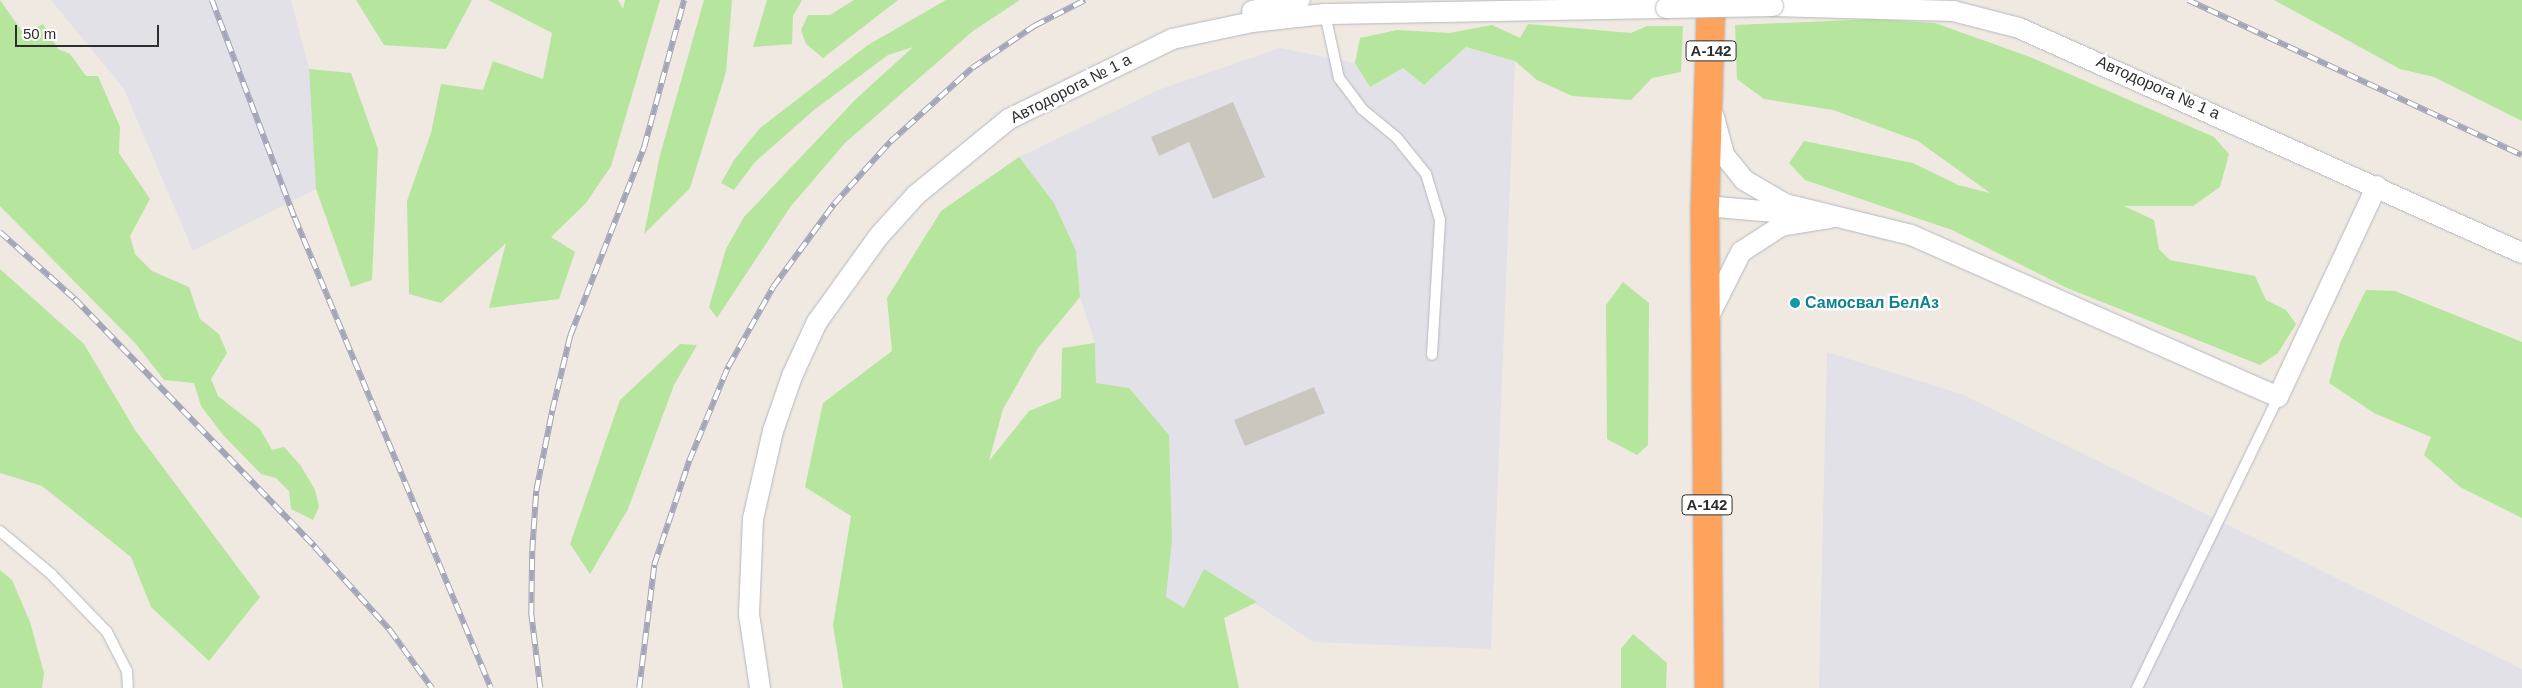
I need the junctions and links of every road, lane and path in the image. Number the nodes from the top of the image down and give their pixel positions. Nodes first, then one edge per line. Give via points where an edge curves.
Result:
1 (1300, 0) edge
2 (1711, 0) edge
3 (1951, 0) edge
4 (1325, 14) junction
5 (2019, 28) junction
6 (1172, 39) junction
7 (1709, 101) junction
8 (2377, 186) junction
9 (1705, 206) junction
10 (1841, 216) junction
11 (2522, 253) edge
12 (1706, 322) junction
13 (1432, 355) dead end
14 (2278, 397) junction
15 (0, 531) edge
16 (128, 688) edge
17 (760, 688) edge
18 (1709, 688) edge
19 (2137, 688) edge

1 - 6 street via 1252,10
2 - 7 highway, А-142
3 - 5 street
4 - 5 street, Автодорога № 1 а, bridge via 1773,6 1953,10
4 - 6 street, Автодорога № 1 а via 1252,22
4 - 13 lane via 1340,78 1362,109 1397,138 1426,174 1440,220
5 - 8 street, Автодорога № 1 а
6 - 17 street, Автодорога № 1 а via 1009,119 916,195 845,277 817,322 792,376 773,431 753,520 748,614
7 - 9 highway, А-142
7 - 10 street via 1724,155 1744,180 1785,204
8 - 11 street, Автодорога № 1 а
8 - 14 street
9 - 10 street
9 - 12 highway, А-142
10 - 12 street via 1781,226 1741,252
10 - 14 street via 1910,235
12 - 18 highway, А-142
14 - 19 lane
15 - 16 lane via 51,574 107,632 127,671

